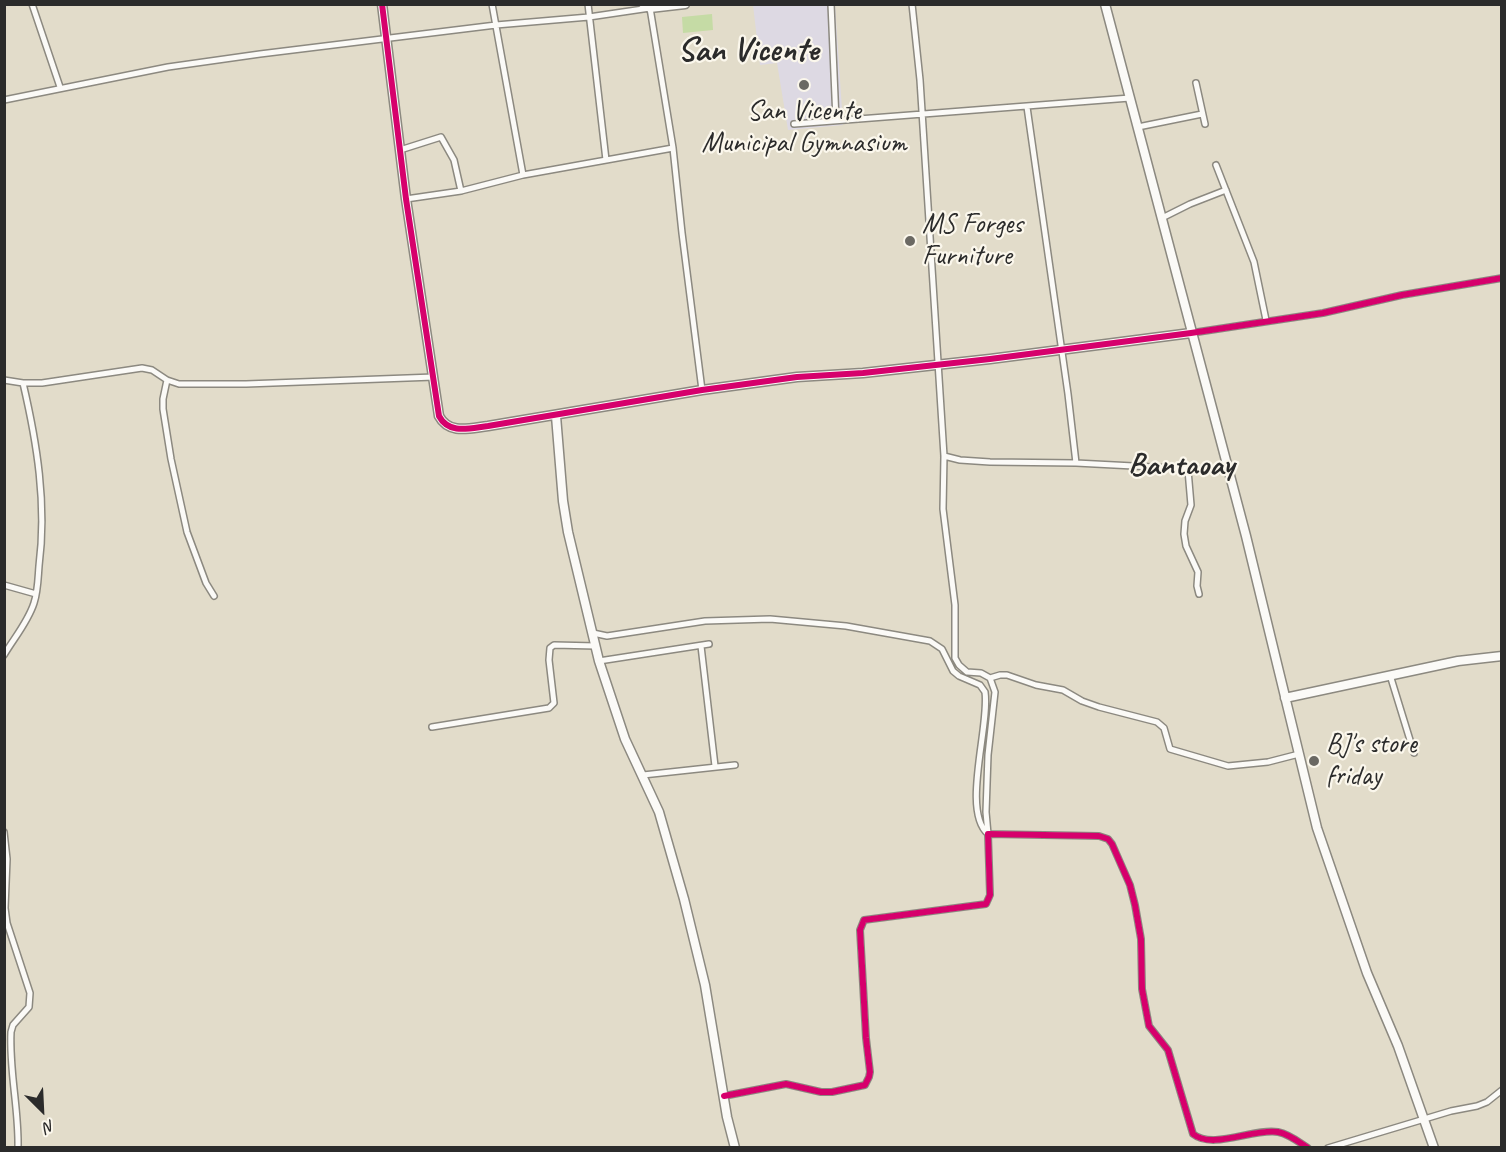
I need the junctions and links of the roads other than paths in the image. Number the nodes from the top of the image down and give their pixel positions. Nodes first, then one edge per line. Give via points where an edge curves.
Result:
1 (32, 4) edge
2 (382, 4) edge
3 (492, 4) edge
4 (588, 4) edge
5 (685, 4) edge
6 (831, 4) edge
7 (912, 4) edge
8 (1105, 4) edge
9 (647, 6) edge
10 (589, 17) junction
11 (496, 25) junction
12 (386, 39) junction
13 (1196, 83) dead end
14 (60, 87) junction
15 (1131, 98) junction
16 (4, 100) edge
17 (1027, 107) junction
18 (921, 114) junction
19 (1202, 114) junction
20 (836, 120) junction
21 (794, 124) dead end
22 (1205, 124) dead end
23 (1138, 127) junction
24 (673, 148) junction
25 (400, 150) junction
26 (606, 160) junction
27 (1216, 165) dead end
28 (523, 175) junction
29 (1226, 190) junction
30 (461, 191) junction
31 (406, 199) junction
32 (1162, 218) junction
33 (1502, 278) edge
34 (1266, 320) junction
35 (1191, 333) junction
36 (1061, 350) junction
37 (939, 364) junction
38 (434, 377) junction
39 (4, 380) edge
40 (167, 380) junction
41 (23, 383) junction
42 (702, 390) junction
43 (556, 416) junction
44 (944, 456) junction
45 (1076, 463) junction
46 (1188, 470) junction
47 (1229, 471) junction
48 (4, 585) edge
49 (36, 594) junction
50 (1199, 594) dead end
51 (214, 597) dead end
52 (593, 633) junction
53 (709, 644) dead end
54 (596, 646) junction
55 (701, 646) junction
56 (4, 655) edge
57 (1502, 656) edge
58 (599, 661) junction
59 (1390, 675) junction
60 (990, 678) junction
61 (1285, 698) junction
62 (432, 727) dead end
63 (1414, 753) dead end
64 (1299, 754) junction
65 (735, 765) dead end
66 (715, 766) junction
67 (643, 775) junction
68 (4, 832) edge
69 (988, 834) junction
70 (1502, 1090) edge
71 (724, 1096) junction
72 (1424, 1119) junction
73 (18, 1148) edge
74 (735, 1148) edge
75 (1308, 1148) edge
76 (1328, 1148) edge
77 (1434, 1148) edge

1 - 14 street
2 - 12 street
3 - 11 street
4 - 10 street
5 - 9 street
6 - 20 street
7 - 18 street
8 - 15 street
9 - 10 street
9 - 24 street
10 - 11 street
10 - 26 street
11 - 12 street
11 - 28 street
12 - 14 street via 191,64
12 - 25 street
13 - 19 street
14 - 16 street
15 - 17 street
15 - 23 street
17 - 18 street
17 - 36 street
18 - 20 street
18 - 37 street
19 - 22 street
19 - 23 street
20 - 21 street
23 - 32 street
24 - 26 street
24 - 42 street
25 - 30 street via 438,137 443,139 454,160
25 - 31 street
26 - 28 street
27 - 29 street
28 - 30 street
29 - 32 street
29 - 34 street via 1254,262
30 - 31 street
31 - 38 street
32 - 35 street
33 - 34 street via 1323,313
34 - 35 street
35 - 36 street
35 - 47 street
36 - 37 street
36 - 45 street
37 - 42 street
37 - 44 street
38 - 40 street via 246,384 179,384
38 - 43 street via 440,416 449,427 459,429
39 - 41 street
40 - 41 street via 158,372 142,368
40 - 51 street via 163,399 178,496 187,532
41 - 49 street via 35,438 42,502
42 - 43 street
43 - 52 street via 565,512
44 - 45 street via 990,462
44 - 60 street via 943,509 955,604 955,658 967,672
45 - 46 street
46 - 47 street
46 - 50 street via 1191,505 1185,521 1186,546 1198,572
47 - 61 street
48 - 49 street
49 - 56 street via 30,613
52 - 54 street
52 - 69 street via 607,636 705,621 770,619 930,640 942,649 953,671 986,692 977,820
53 - 55 street
54 - 58 street
54 - 62 street via 550,648 554,703 549,708
55 - 58 street
55 - 66 street
57 - 59 street
58 - 67 street via 625,739
59 - 61 street
59 - 63 street
60 - 64 street via 1007,675 1157,722 1164,728 1170,749 1222,765 1268,762
60 - 69 street via 995,692 988,755
61 - 64 street
64 - 72 street via 1317,828 1342,903
65 - 66 street
66 - 67 street
67 - 71 street via 659,812 684,900 705,985
68 - 73 street via 7,923 30,993 29,1007 11,1032
69 - 71 street via 990,894 986,904 874,918 862,924 870,1072 865,1084 832,1092 786,1084
69 - 75 street via 1108,839 1135,905 1149,1026 1168,1050 1193,1134 1215,1140 1280,1132
70 - 72 street via 1477,1106
71 - 74 street
72 - 76 street
72 - 77 street

